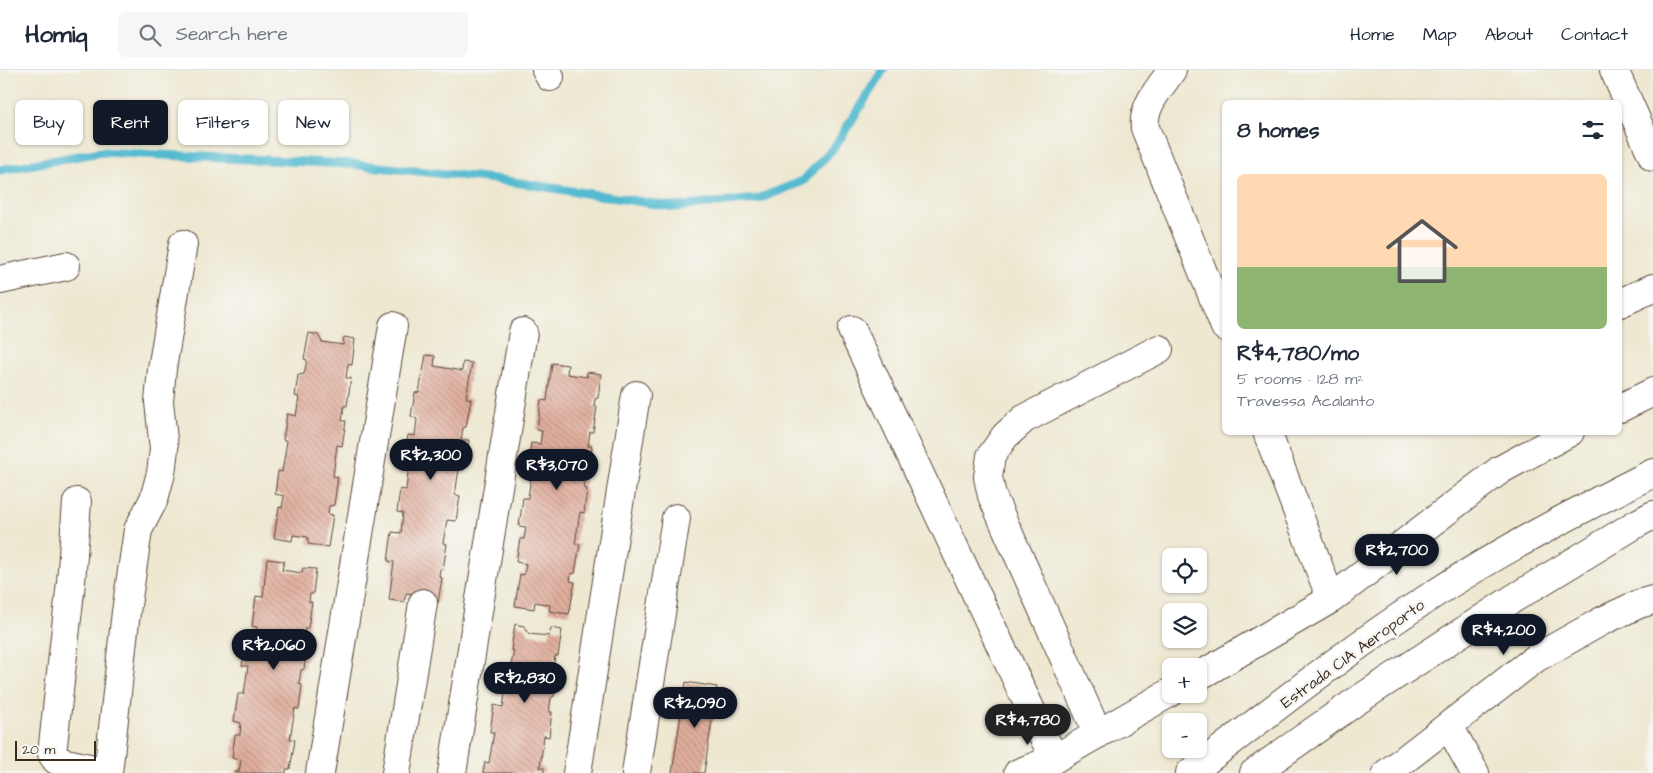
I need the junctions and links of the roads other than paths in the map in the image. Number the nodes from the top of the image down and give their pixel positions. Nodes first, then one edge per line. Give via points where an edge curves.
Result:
1 (1172, 70) edge
2 (1614, 70) edge
3 (1653, 157) edge
4 (183, 244) dead end
5 (66, 266) dead end
6 (0, 280) edge
7 (1653, 288) edge
8 (1622, 302) edge
9 (1222, 320) edge
10 (393, 326) dead end
11 (852, 330) dead end
12 (523, 332) dead end
13 (1159, 349) dead end
14 (1653, 392) edge
15 (636, 395) dead end
16 (1622, 407) edge
17 (1268, 435) edge
18 (1564, 435) edge
19 (1653, 473) edge
20 (77, 502) dead end
21 (1653, 515) edge
22 (676, 518) dead end
23 (1331, 599) junction
24 (1653, 600) edge
25 (423, 603) dead end
26 (1207, 671) edge
27 (1162, 697) edge
28 (1449, 726) junction
29 (1098, 734) junction
30 (1044, 766) edge
31 (108, 773) edge
32 (320, 773) edge
33 (396, 773) edge
34 (452, 773) edge
35 (577, 773) edge
36 (636, 773) edge
37 (1018, 773) edge
38 (1190, 773) edge
39 (1254, 773) edge
40 (1387, 773) edge
41 (1475, 773) edge

1 - 9 main road via 1149,104 1145,128
2 - 3 main road
4 - 31 main road via 162,369 159,402 164,449 161,473 154,499 138,530
5 - 6 main road
7 - 8 main road
10 - 32 main road
11 - 30 main road
12 - 34 main road
13 - 29 main road via 1024,419 1005,436 992,456 988,477 992,496
14 - 16 main road
15 - 35 main road
17 - 23 main road
18 - 23 main road via 1500,470
19 - 38 main road, Estrada CIA Aeroporto via 1516,544 1430,597 1314,678
20 - 31 main road via 52,754 60,762
21 - 39 main road via 1511,600
22 - 36 main road
23 - 26 main road
24 - 28 main road via 1602,621 1536,658
25 - 33 main road
27 - 29 main road
28 - 40 main road
28 - 41 main road
29 - 30 main road
30 - 37 main road

